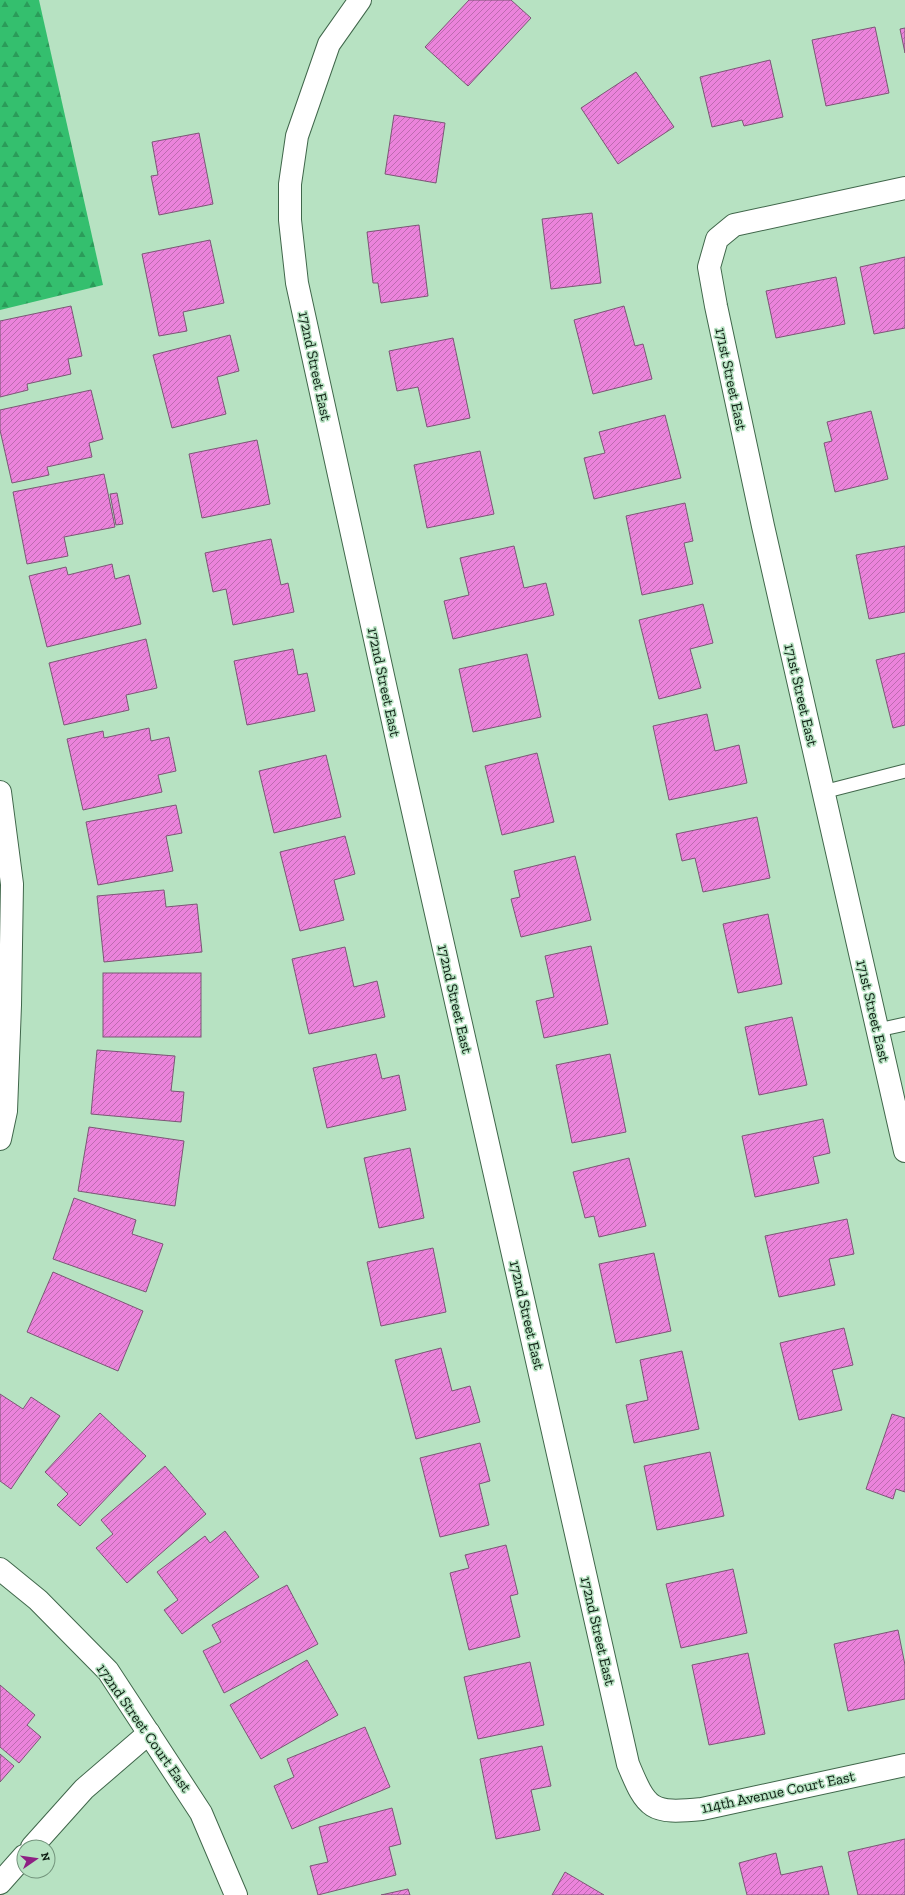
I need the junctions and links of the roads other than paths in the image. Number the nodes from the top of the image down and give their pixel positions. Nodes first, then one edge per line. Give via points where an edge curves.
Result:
1 (360, 0) edge
2 (905, 188) edge
3 (905, 771) edge
4 (0, 792) edge
5 (823, 792) junction
6 (905, 1024) edge
7 (878, 1030) junction
8 (0, 1139) edge
9 (905, 1151) edge
10 (0, 1569) edge
11 (149, 1733) junction
12 (905, 1765) edge
13 (651, 1805) joint
14 (39, 1839) edge
15 (16, 1865) edge
16 (0, 1882) edge
17 (236, 1895) edge

1 - 13 street, 172nd Street East via 329,44 297,136 290,184 290,220 297,283 403,767 628,1764 641,1794
2 - 5 street, 171st Street East via 734,226 717,240 709,267
3 - 5 lane
4 - 8 street via 12,892 6,1111
5 - 7 street, 171st Street East
6 - 7 lane
7 - 9 street, 171st Street East
10 - 11 street, 172nd Street Court East via 38,1600 108,1671
11 - 14 street via 84,1789
11 - 17 street, 172nd Street Court East via 201,1813
12 - 13 street, 114th Avenue Court East via 702,1809 672,1812
15 - 16 street

